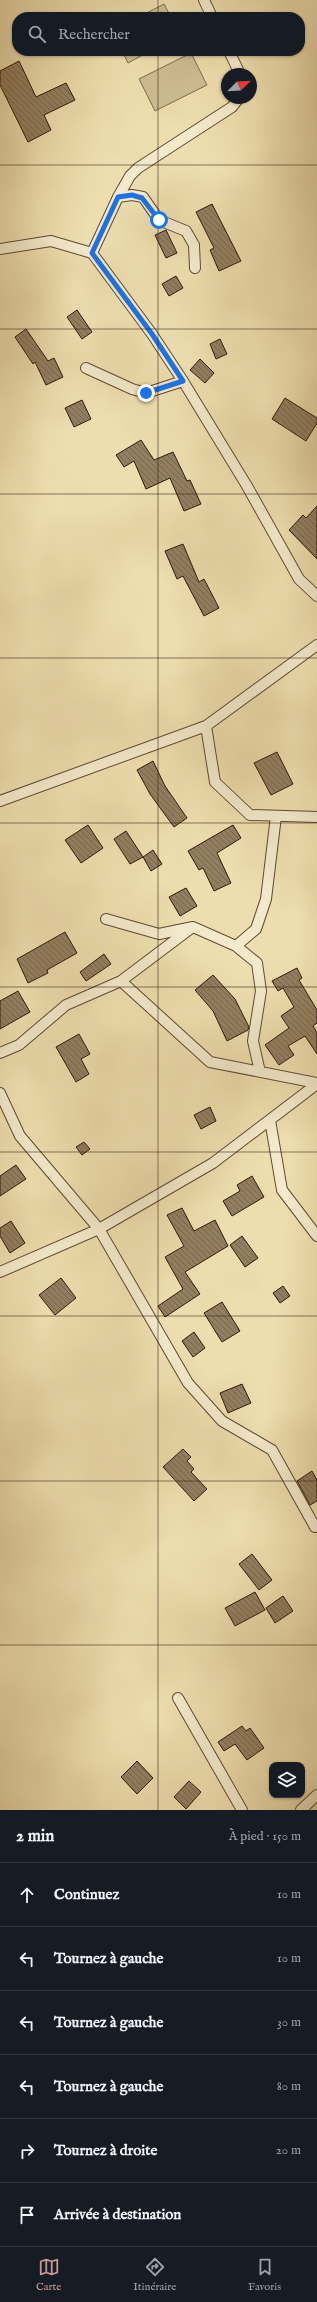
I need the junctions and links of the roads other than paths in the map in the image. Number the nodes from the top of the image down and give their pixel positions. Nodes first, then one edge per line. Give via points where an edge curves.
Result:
1 (204, 0) edge
2 (210, 12) edge
3 (231, 56) edge
4 (237, 68) edge
5 (234, 104) edge
6 (118, 197) junction
7 (0, 249) edge
8 (92, 253) junction
9 (195, 268) dead end
10 (86, 368) dead end
11 (183, 381) junction
12 (317, 596) edge
13 (317, 645) edge
14 (206, 726) junction
15 (1, 802) edge
16 (276, 816) junction
17 (317, 816) edge
18 (106, 919) dead end
19 (193, 927) junction
20 (236, 946) junction
21 (121, 981) junction
22 (0, 1053) edge
23 (260, 1072) junction
24 (317, 1084) edge
25 (0, 1092) edge
26 (270, 1120) junction
27 (99, 1229) junction
28 (317, 1236) edge
29 (0, 1272) edge
30 (317, 1526) edge
31 (178, 1698) dead end
32 (317, 1795) edge
33 (242, 1810) edge
34 (301, 1810) edge

1 - 2 street
3 - 4 street
5 - 6 street via 138,168 130,176
6 - 8 street
6 - 9 street via 132,195 142,198 159,220 186,231 194,245
7 - 8 street via 51,241
8 - 11 street
10 - 11 street via 146,393
11 - 12 street via 247,486 299,579
13 - 14 street
14 - 15 street
14 - 16 street via 215,782 250,815
16 - 17 street
16 - 20 street via 266,899 256,929
18 - 19 street via 159,934
19 - 20 street
19 - 21 street
20 - 23 street via 258,963 262,991 253,1041
21 - 22 street via 66,1005 19,1045
21 - 23 street via 210,1062
23 - 24 street
24 - 26 street
25 - 27 street via 20,1136
26 - 27 street via 213,1163
26 - 28 street via 282,1190
27 - 29 street
27 - 30 street via 188,1383 222,1421 272,1450 315,1527
31 - 33 street
32 - 34 street

